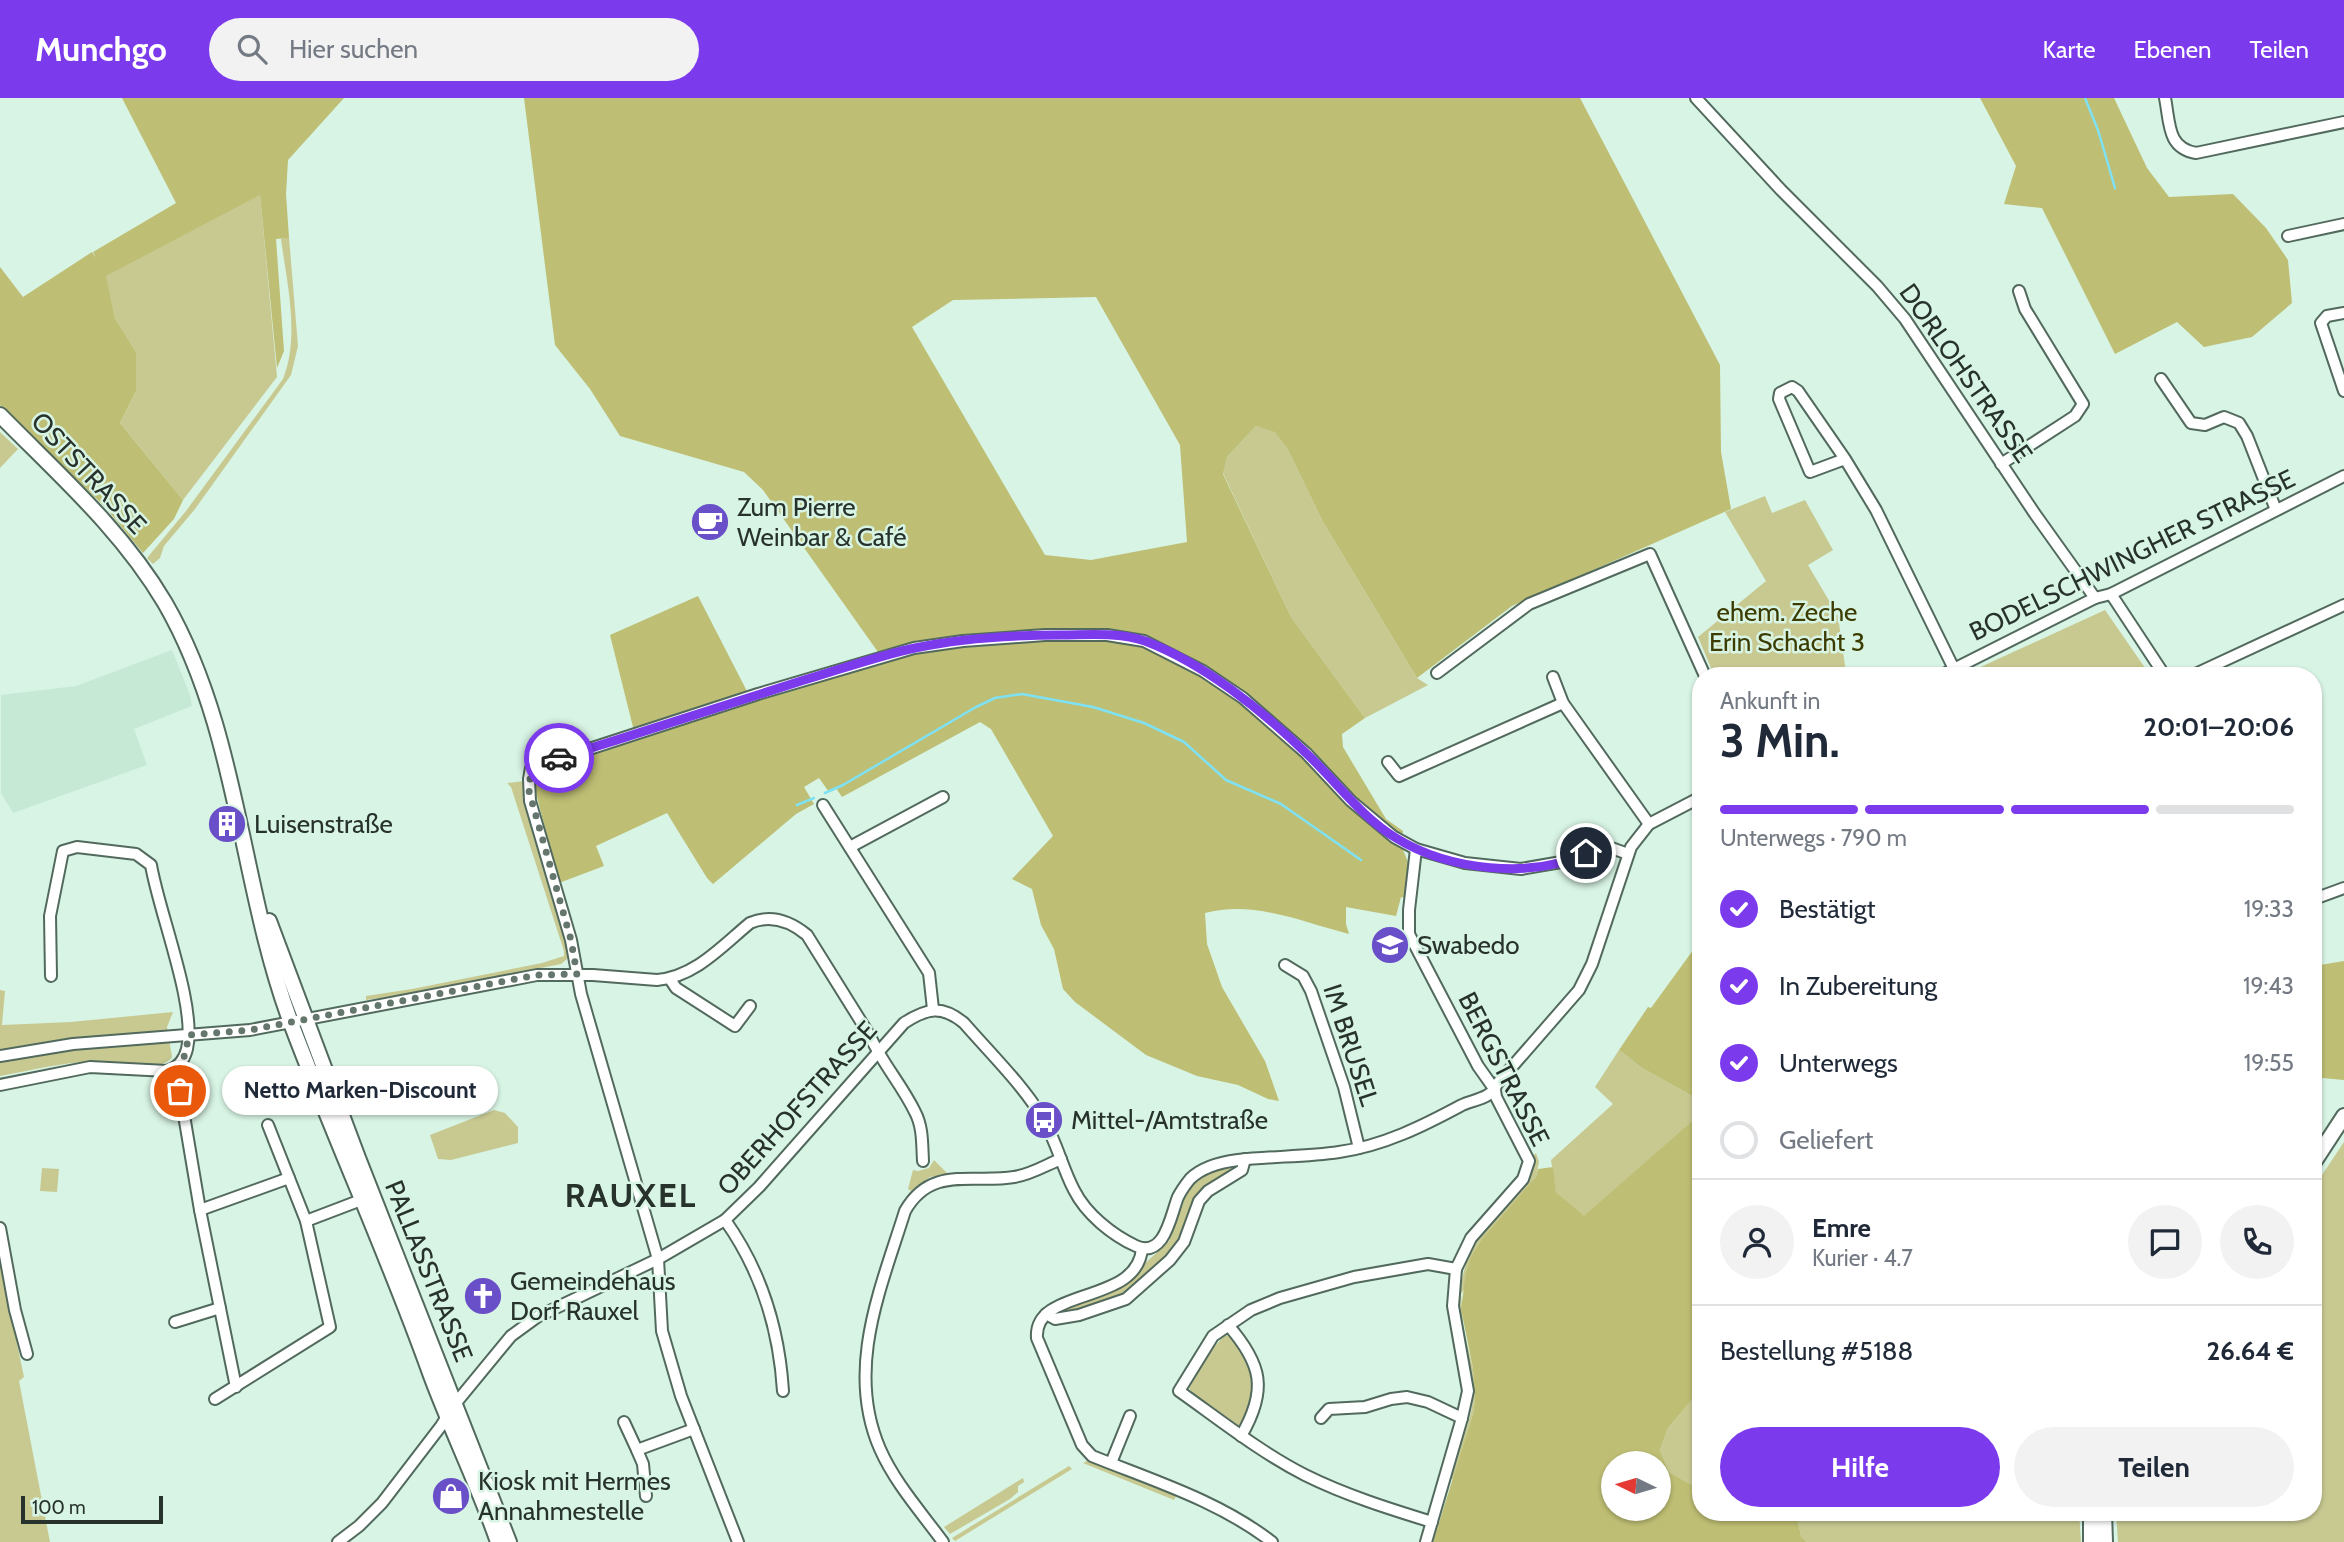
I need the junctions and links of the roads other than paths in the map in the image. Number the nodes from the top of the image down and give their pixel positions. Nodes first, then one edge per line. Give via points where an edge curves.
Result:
1 (1696, 98) edge
2 (2165, 98) edge
3 (2344, 122) edge
4 (2344, 224) edge
5 (2287, 236) dead end
6 (2019, 291) dead end
7 (2344, 313) edge
8 (2340, 371) edge
9 (2161, 379) dead end
10 (2344, 391) edge
11 (0, 415) edge
12 (1845, 459) junction
13 (2001, 464) junction
14 (2344, 476) edge
15 (2276, 510) junction
16 (2111, 594) junction
17 (2095, 598) junction
18 (2344, 605) edge
19 (1701, 667) edge
20 (1953, 667) edge
21 (1958, 667) edge
22 (2159, 667) edge
23 (2210, 667) edge
24 (1437, 673) dead end
25 (1553, 677) dead end
26 (1563, 703) junction
27 (1388, 762) dead end
28 (943, 797) dead end
29 (1692, 802) edge
30 (823, 805) dead end
31 (1648, 824) junction
32 (850, 847) junction
33 (1416, 849) junction
34 (1628, 854) junction
35 (2344, 888) edge
36 (2322, 896) edge
37 (1285, 964) dead end
38 (577, 974) junction
39 (51, 976) dead end
40 (670, 979) junction
41 (750, 1006) dead end
42 (933, 1009) junction
43 (298, 1019) junction
44 (188, 1035) junction
45 (877, 1052) junction
46 (0, 1056) edge
47 (176, 1068) junction
48 (0, 1085) edge
49 (1495, 1090) junction
50 (2344, 1116) edge
51 (268, 1125) dead end
52 (1359, 1148) junction
53 (2322, 1150) edge
54 (1061, 1158) junction
55 (1245, 1159) junction
56 (923, 1161) dead end
57 (289, 1178) junction
58 (368, 1197) junction
59 (200, 1210) junction
60 (725, 1220) junction
61 (306, 1221) junction
62 (0, 1228) edge
63 (1142, 1248) junction
64 (658, 1259) junction
65 (1456, 1269) junction
66 (220, 1308) junction
67 (1046, 1314) junction
68 (174, 1322) dead end
69 (1228, 1325) junction
70 (27, 1354) dead end
71 (236, 1387) junction
72 (783, 1391) dead end
73 (215, 1399) dead end
74 (452, 1410) junction
75 (1130, 1416) dead end
76 (1321, 1418) dead end
77 (1462, 1418) junction
78 (624, 1422) dead end
79 (694, 1429) junction
80 (1241, 1436) junction
81 (638, 1450) junction
82 (1111, 1463) junction
83 (646, 1496) dead end
84 (2091, 1521) edge
85 (2104, 1521) edge
86 (1432, 1522) junction
87 (338, 1542) edge
88 (498, 1542) edge
89 (509, 1542) edge
90 (738, 1542) edge
91 (943, 1542) edge
92 (1272, 1542) edge
93 (1426, 1542) edge
94 (2091, 1542) edge
95 (2105, 1542) edge

1 - 13 street, DORLOHSTRASSE via 1905,319
2 - 3 street via 2174,143 2196,153
4 - 5 street
6 - 13 street via 2025,309 2083,404 2075,416
7 - 8 street via 2327,316 2321,323
8 - 10 street
9 - 15 street via 2191,423 2205,425 2224,417 2239,423
11 - 43 main road, OSTSTRASSE via 99,513 165,603 207,697 267,944
12 - 12 street via 1798,391 1792,387 1780,393 1810,471
12 - 20 street via 1876,510
13 - 17 street, DORLOHSTRASSE
14 - 15 street, BODELSCHWINGHER STRASSE
15 - 16 street, BODELSCHWINGHER STRASSE
16 - 17 street, BODELSCHWINGHER STRASSE
16 - 22 street
17 - 21 street, BODELSCHWINGHER STRASSE
18 - 23 street
19 - 24 street via 1650,554 1529,604
25 - 26 street
26 - 27 street via 1399,776
26 - 31 street
28 - 32 street
29 - 31 street
30 - 32 street
31 - 34 street
32 - 42 street via 929,973
33 - 34 street via 1500,869 1567,861 1606,846
33 - 38 street via 1351,801 1306,753 1243,698 1144,641 1107,635 963,640 914,648 747,697 531,768 530,801
33 - 49 street, BERGSTRASSE via 1409,934
34 - 49 street via 1579,990
35 - 36 street
37 - 52 street, IM BRUSEL via 1303,976 1311,991
38 - 40 street
38 - 43 street via 537,975
38 - 64 street
39 - 44 street via 50,916 62,851 77,847 136,854 151,865 186,1009
40 - 41 street via 735,1026
40 - 45 street via 697,967 750,923 778,919 795,924 807,934
42 - 45 street, OBERHOFSTRASSE via 904,1023
42 - 54 street via 952,1013 964,1023 1012,1078 1044,1120
43 - 44 street via 250,1030
43 - 58 main road, PALLASSTRASSE
44 - 46 street via 73,1044
44 - 47 street via 187,1048
45 - 56 street via 915,1112 922,1133
45 - 60 street, OBERHOFSTRASSE
47 - 48 street via 167,1072 90,1067
47 - 59 street
49 - 52 street via 1427,1124
49 - 65 street, BERGSTRASSE via 1527,1155 1528,1168 1471,1238
50 - 53 main road
51 - 57 street
52 - 55 street
54 - 63 street via 1079,1200 1106,1228
54 - 91 street via 1019,1177 938,1181 919,1192 905,1211 875,1307 865,1372 871,1423 893,1473
55 - 63 street via 1222,1163 1191,1178 1166,1233 1152,1246
55 - 67 street via 1242,1170 1199,1201 1184,1241 1170,1260 1126,1299 1079,1315 1055,1319
57 - 59 street
57 - 61 street
58 - 61 street
58 - 74 main road, PALLASSTRASSE
59 - 66 street
60 - 64 street, OBERHOFSTRASSE
60 - 72 street via 764,1293 777,1339
61 - 71 street via 330,1327
62 - 70 street
63 - 67 street via 1138,1262 1120,1281
64 - 74 street via 524,1326
64 - 79 street via 663,1331
65 - 69 street via 1429,1264 1354,1277 1280,1298
65 - 77 street, BERGSTRASSE via 1453,1306 1468,1391
66 - 68 street
66 - 71 street
67 - 82 street via 1037,1338 1082,1445 1093,1456
69 - 80 street via 1251,1354 1257,1375 1253,1411
69 - 80 street via 1213,1336 1179,1391
71 - 73 street
74 - 87 street via 382,1503
74 - 88 main road, PALLASSTRASSE
74 - 89 main road, PALLASSTRASSE
75 - 82 street
76 - 77 street via 1329,1409 1407,1398
77 - 86 street, BERGSTRASSE
78 - 81 street
79 - 81 street
79 - 90 street
80 - 86 street via 1305,1475
81 - 83 street
82 - 92 street via 1232,1515
84 - 94 main road
85 - 95 main road
86 - 93 street, BERGSTRASSE

